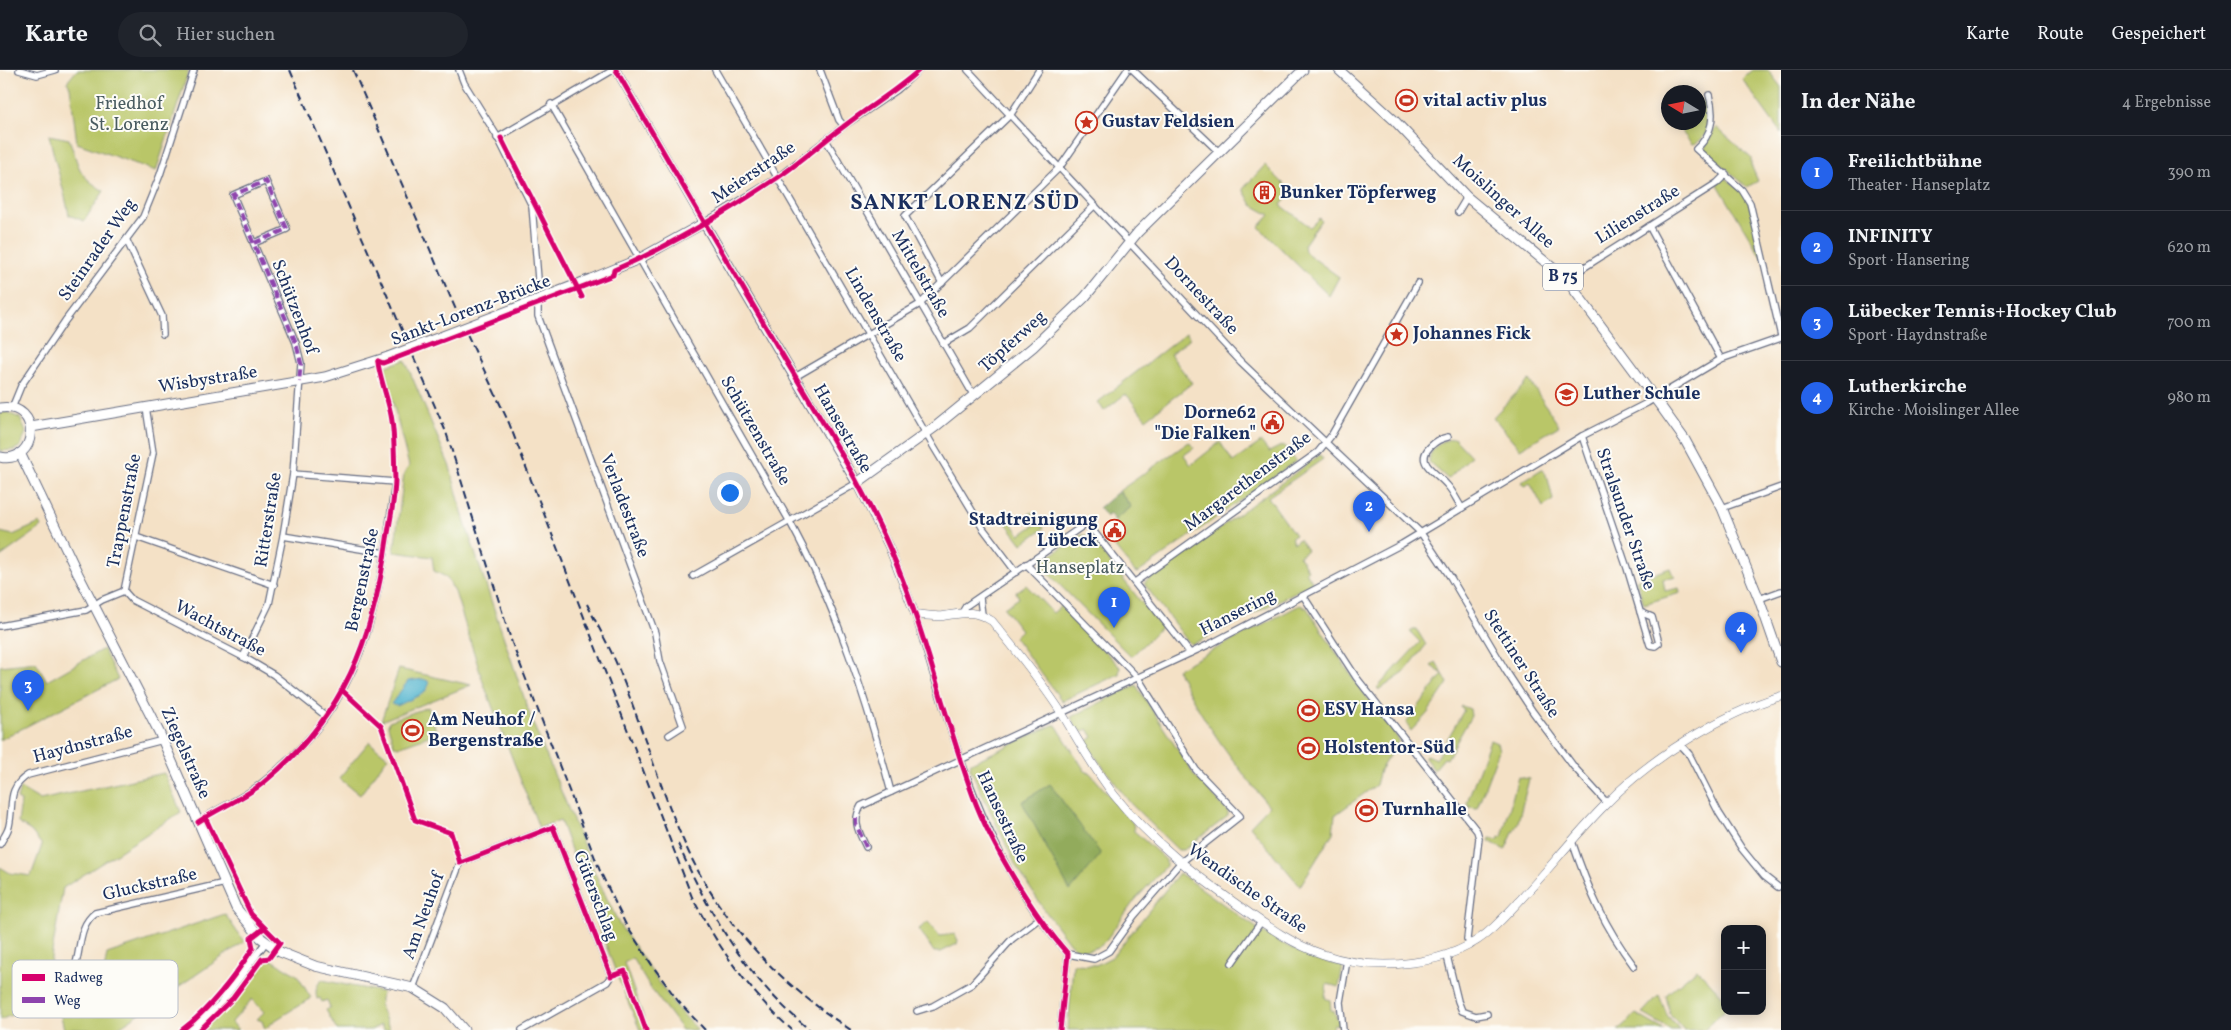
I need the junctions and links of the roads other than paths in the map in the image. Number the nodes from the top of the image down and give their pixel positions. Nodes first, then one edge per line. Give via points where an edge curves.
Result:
1 (19, 70) edge
2 (56, 70) edge
3 (194, 70) edge
4 (459, 70) edge
5 (614, 70) edge
6 (715, 70) edge
7 (820, 70) edge
8 (919, 70) edge
9 (968, 70) edge
10 (1040, 70) edge
11 (1127, 70) edge
12 (1133, 70) edge
13 (1303, 70) edge
14 (1339, 70) edge
15 (1709, 94) dead end
16 (551, 104) junction
17 (1011, 114) junction
18 (844, 126) junction
19 (497, 138) junction
20 (826, 140) junction
21 (1218, 152) junction
22 (1060, 167) junction
23 (1726, 174) junction
24 (777, 178) junction
25 (1468, 197) junction
26 (1095, 205) junction
27 (1458, 212) dead end
28 (704, 223) junction
29 (1649, 226) junction
30 (127, 241) junction
31 (1130, 242) junction
32 (254, 243) junction
33 (639, 259) junction
34 (1566, 279) junction
35 (591, 280) joint
36 (1418, 282) dead end
37 (942, 283) junction
38 (920, 304) junction
39 (163, 334) dead end
40 (868, 334) junction
41 (1781, 337) edge
42 (943, 344) junction
43 (388, 357) joint
44 (1721, 359) junction
45 (795, 377) junction
46 (299, 382) junction
47 (974, 396) junction
48 (1654, 398) junction
49 (146, 407) junction
50 (0, 408) edge
51 (12, 408) junction
52 (31, 427) junction
53 (926, 434) junction
54 (1582, 436) junction
55 (1448, 437) dead end
56 (1326, 443) junction
57 (20, 454) junction
58 (0, 457) edge
59 (293, 474) junction
60 (857, 483) junction
61 (1781, 487) edge
62 (1462, 508) junction
63 (1722, 508) junction
64 (790, 522) junction
65 (1421, 533) junction
66 (284, 536) junction
67 (136, 538) junction
68 (385, 553) junction
69 (1026, 564) junction
70 (1016, 572) junction
71 (693, 576) dead end
72 (1135, 582) junction
73 (274, 585) junction
74 (124, 591) junction
75 (1781, 591) edge
76 (1304, 597) junction
77 (980, 598) junction
78 (1759, 599) junction
79 (95, 605) junction
80 (963, 611) junction
81 (1640, 612) junction
82 (915, 614) junction
83 (982, 615) junction
84 (0, 626) edge
85 (1190, 653) junction
86 (244, 657) junction
87 (1781, 662) edge
88 (1138, 678) junction
89 (1781, 696) edge
90 (1060, 712) junction
91 (326, 716) junction
92 (669, 736) dead end
93 (162, 740) junction
94 (1680, 744) junction
95 (961, 760) junction
96 (891, 792) junction
97 (1606, 803) junction
98 (198, 822) junction
99 (553, 827) joint
100 (1572, 841) junction
101 (0, 844) edge
102 (866, 847) dead end
103 (1180, 863) junction
104 (225, 883) junction
105 (1778, 887) dead end
106 (1040, 918) junction
107 (1261, 922) junction
108 (266, 942) junction
109 (1471, 945) junction
110 (1068, 954) junction
111 (1447, 956) junction
112 (78, 960) edge
113 (1347, 960) junction
114 (1232, 963) dead end
115 (1634, 966) dead end
116 (413, 988) junction
117 (917, 1011) dead end
118 (1487, 1014) dead end
119 (192, 1030) edge
120 (464, 1030) edge
121 (522, 1030) edge
122 (1060, 1030) edge
123 (1343, 1030) edge

1 - 2 street via 36,75
3 - 30 street, Steinrader Weg via 153,196
4 - 19 street
5 - 16 street
5 - 28 street, Hansestraße
6 - 24 street, Lindenstraße
7 - 18 street
8 - 18 street, Meierstraße via 897,90
9 - 17 street, Dornestraße
10 - 17 street
11 - 22 street
12 - 21 street
13 - 21 main road, Töpferweg
14 - 25 main road, Moislinger Allee / B 75 via 1394,120
15 - 23 street via 1712,108 1710,134 1696,149
16 - 19 street
16 - 33 street, Schützenstraße
17 - 22 street, Dornestraße
17 - 37 street via 905,216
18 - 20 street, Meierstraße
19 - 92 street, Verladestraße via 532,206 538,316 655,633 660,661 683,726
20 - 24 street, Meierstraße
20 - 38 street, Mittelstraße
21 - 31 main road, Töpferweg
22 - 26 street, Dornestraße
22 - 37 street
23 - 29 street, Lilienstraße
23 - 41 street via 1750,203
24 - 28 street, Meierstraße
24 - 40 street, Lindenstraße
25 - 27 street
25 - 34 main road, Moislinger Allee / B 75
26 - 31 street, Dornestraße
26 - 42 street via 970,328
28 - 33 main road, Meierstraße
28 - 45 main road, Hansestraße
29 - 34 street, Lilienstraße
29 - 44 street
30 - 39 street via 162,316
30 - 51 street, Steinrader Weg via 65,321 26,378
31 - 47 main road, Töpferweg via 1070,312
31 - 56 street, Dornestraße via 1241,362
32 - 32 street, Schützenhof via 233,195 266,181 286,229
32 - 46 street, Schützenhof via 296,343 301,364
33 - 35 main road, Meierstraße
33 - 64 street, Schützenstraße
34 - 48 main road, Moislinger Allee / B 75
35 - 43 main road, Sankt-Lorenz-Brücke, bridge
36 - 56 street, Margarethenstraße
37 - 38 street
38 - 40 street
38 - 42 street, Mittelstraße
40 - 45 street
40 - 53 street, Lindenstraße
41 - 44 street, Hansering
42 - 47 street, Mittelstraße
43 - 46 main road, Wisbystraße
44 - 48 street, Hansering
45 - 60 main road, Hansestraße
46 - 49 main road, Wisbystraße
46 - 59 street, Ritterstraße
47 - 53 main road, Töpferweg
48 - 54 street, Hansering
48 - 63 main road, Moislinger Allee / B 75 via 1685,440
49 - 52 main road, Wisbystraße
49 - 67 street, Trappenstraße via 153,453
50 - 51 main road
51 - 52 main road via 24,415
52 - 57 main road via 29,442
53 - 60 main road, Töpferweg
53 - 70 street, Lindenstraße via 982,527
54 - 62 street, Hansering
54 - 81 street, Stralsunder Straße
55 - 62 street via 1441,438 1430,447 1424,457 1426,464 1448,486
56 - 65 street, Dornestraße
56 - 72 street, Margarethenstraße via 1318,452
57 - 58 main road
57 - 79 main road, Ziegelstraße
59 - 66 street, Ritterstraße
59 - 68 street, Bergenstraße via 395,482
60 - 64 street, Töpferweg
60 - 82 street, Hansestraße via 889,547
61 - 63 street
62 - 65 street, Hansering
63 - 78 main road, Moislinger Allee / B 75
64 - 71 street, Töpferweg
64 - 96 street, Schützenstraße via 848,647
65 - 76 street, Hansering
65 - 97 street, Stettiner Straße via 1533,712
66 - 68 street
66 - 73 street, Ritterstraße
67 - 73 street
67 - 74 street, Trappenstraße
68 - 91 street, Bergenstraße via 376,604 360,656 344,690
69 - 70 street
69 - 72 street via 1088,523
69 - 88 street
70 - 77 street
72 - 85 street
73 - 86 street, Ritterstraße via 262,623
74 - 79 street
74 - 86 street, Wachtstraße via 132,600
75 - 78 street
76 - 85 street, Hansering
76 - 109 street via 1356,677 1477,831 1479,838 1467,939
77 - 80 street
77 - 83 street
78 - 87 main road, Moislinger Allee / B 75
79 - 84 street via 86,610
79 - 93 main road, Ziegelstraße
80 - 82 street, Wendische Straße via 942,616
80 - 83 street, Wendische Straße
81 - 81 street, Stralsunder Straße via 1650,645 1655,646 1659,643 1652,617
82 - 95 street, Hansestraße
83 - 90 street, Wendische Straße via 1004,635
85 - 88 street, Hansering
86 - 91 street, Wachtstraße via 274,675
88 - 90 street, Hansering
88 - 103 street via 1196,770 1240,816
89 - 94 street, Wendische Straße via 1746,708
90 - 95 street, Hansering
90 - 103 street, Wendische Straße via 1114,795
91 - 98 street, Bergenstraße via 297,750 262,783
93 - 98 main road, Ziegelstraße
93 - 101 street, Haydnstraße via 18,781 13,792 9,827
94 - 97 street, Wendische Straße
94 - 105 street via 1689,754 1719,814 1742,849 1764,876
95 - 96 street, Hansering
95 - 106 street, Hansestraße via 991,836
96 - 102 street, Hansering via 859,808 856,824
97 - 100 street, Wendische Straße
98 - 104 main road, Ziegelstraße
99 - 116 street, Am Neuhof via 460,863
99 - 121 street, Güterschlag via 611,976 607,982
100 - 109 street, Wendische Straße via 1495,926
100 - 115 street via 1591,895 1614,939
103 - 107 street, Wendische Straße
103 - 110 street via 1134,916 1109,951 1094,959
104 - 108 main road, Ziegelstraße via 236,908
104 - 112 street, Gluckstraße via 95,913 86,920
106 - 110 street, Hansestraße
106 - 117 street via 1012,939 972,984 933,1006
107 - 113 street, Wendische Straße via 1304,947
107 - 114 street
108 - 116 main road, Ziegelstraße via 280,952 315,966
108 - 119 street via 220,1004
109 - 111 street, Wendische Straße
110 - 122 street
111 - 113 street, Wendische Straße via 1418,962
111 - 118 street via 1462,1011 1476,1016
113 - 123 street via 1340,1002
116 - 120 main road, Ziegelstraße via 445,1008

